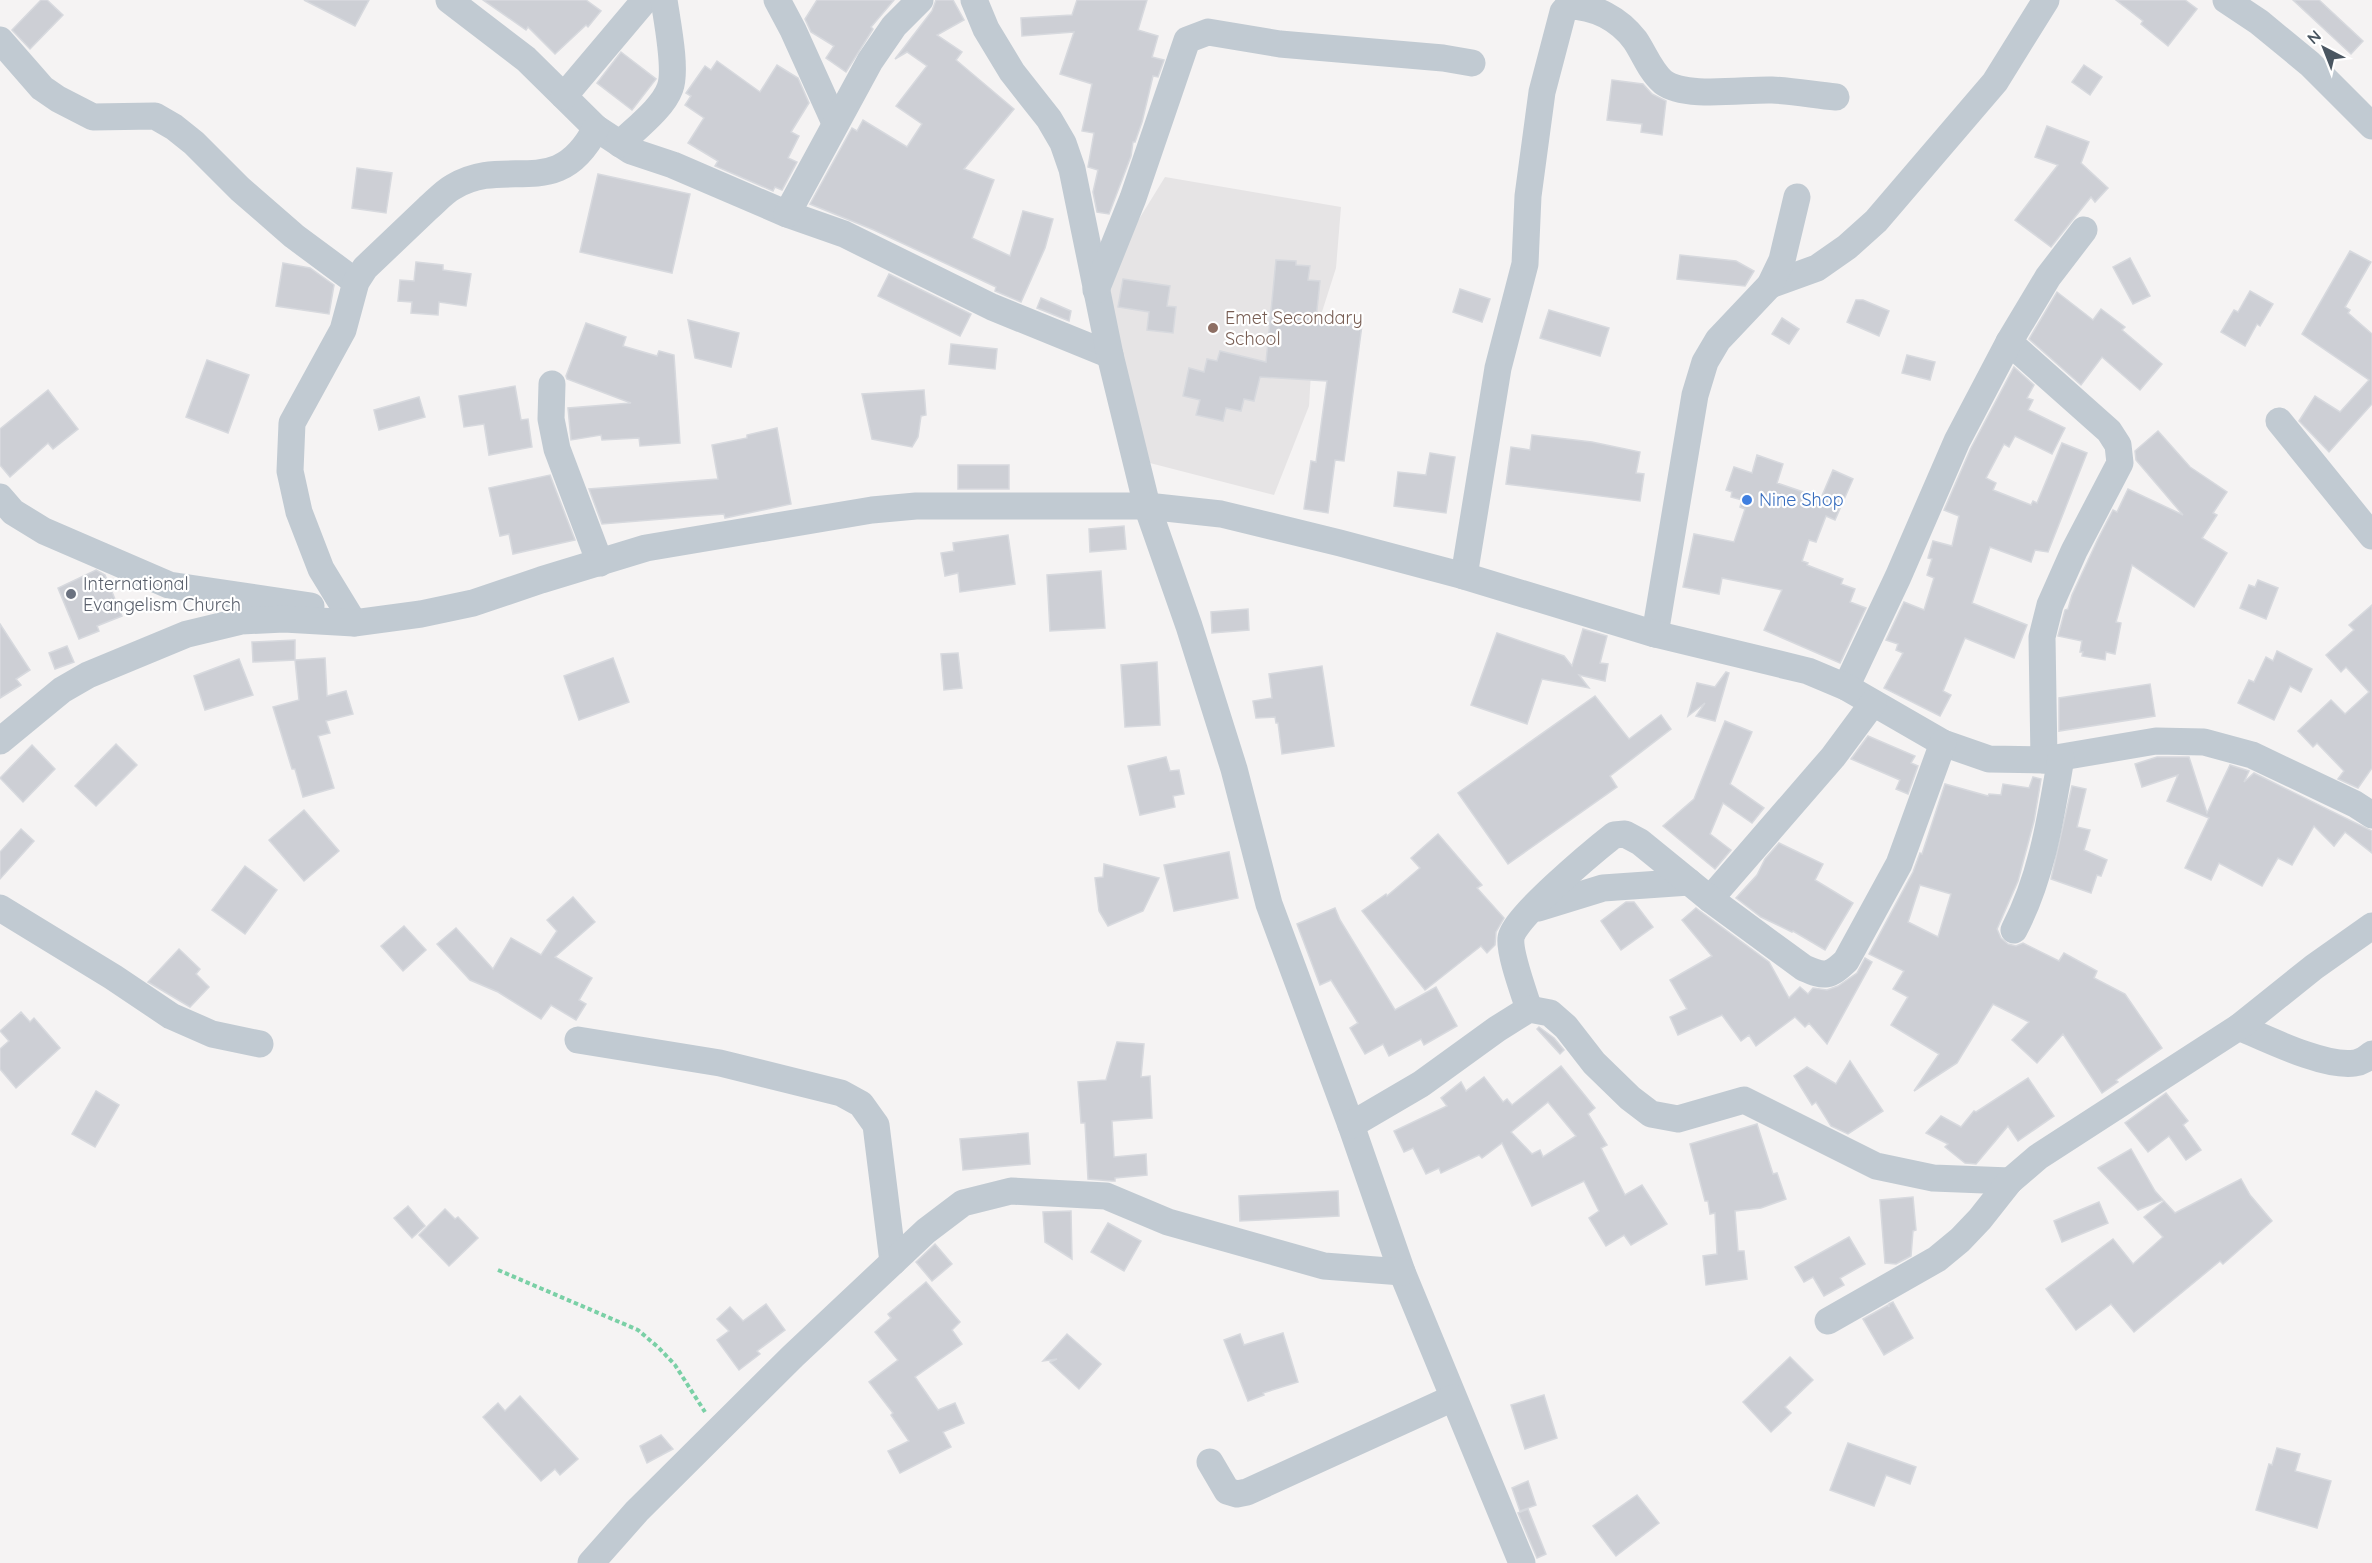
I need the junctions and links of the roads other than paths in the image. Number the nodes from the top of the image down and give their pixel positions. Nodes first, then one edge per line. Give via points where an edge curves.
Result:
1 (645, 0) edge
2 (664, 0) edge
3 (777, 0) edge
4 (920, 0) edge
5 (974, 0) edge
6 (2046, 0) edge
7 (2226, 0) edge
8 (463, 4) edge
9 (0, 40) edge
10 (1472, 63) dead end
11 (564, 96) junction
12 (1836, 97) dead end
13 (836, 123) junction
14 (2372, 126) edge
15 (596, 128) junction
16 (620, 144) junction
17 (1797, 197) dead end
18 (787, 214) junction
19 (2084, 230) dead end
20 (356, 282) junction
21 (1770, 285) junction
22 (1096, 290) junction
23 (2009, 342) junction
24 (1110, 355) junction
25 (552, 384) dead end
26 (2279, 421) dead end
27 (0, 497) edge
28 (1147, 506) junction
29 (2372, 536) edge
30 (600, 563) junction
31 (1464, 576) junction
32 (349, 617) junction
33 (1655, 634) junction
34 (1846, 687) junction
35 (1873, 703) junction
36 (0, 741) edge
37 (1943, 743) junction
38 (2053, 759) junction
39 (2366, 802) edge
40 (1689, 882) junction
41 (1710, 899) junction
42 (0, 908) edge
43 (1529, 911) junction
44 (2372, 926) edge
45 (2014, 930) dead end
46 (1529, 1009) junction
47 (2239, 1028) junction
48 (578, 1040) dead end
49 (260, 1044) dead end
50 (2372, 1054) edge
51 (1351, 1125) junction
52 (2010, 1181) junction
53 (893, 1262) junction
54 (1402, 1272) junction
55 (1828, 1321) dead end
56 (1453, 1398) junction
57 (1210, 1462) dead end
58 (591, 1563) edge
59 (1522, 1563) edge

1 - 11 street
2 - 16 street via 673,76 670,89
3 - 13 street
4 - 13 street via 894,26 870,61
5 - 22 street via 1012,72 1063,143 1072,169
6 - 21 street via 1995,82 1876,221 1817,268
7 - 14 street via 2310,64
8 - 11 street
9 - 20 street via 42,88 93,117 154,116 174,128 294,236
10 - 22 street via 1280,45 1208,32 1187,40 1133,198
11 - 15 street
12 - 31 street via 1772,90 1709,93 1672,87 1663,82 1618,21 1575,6 1568,6 1563,12 1542,92 1528,196 1525,264 1498,368
13 - 18 street
15 - 16 street
15 - 20 street via 586,147 566,166 540,174 478,176 452,187 365,268
16 - 18 street
17 - 21 street via 1782,260
18 - 24 street via 844,234 992,307
19 - 23 street via 2048,277
20 - 32 street via 343,330 292,423 290,471 299,512 321,569
21 - 33 street via 1718,340 1705,362 1695,395
22 - 24 street
23 - 34 street via 1957,441
23 - 38 street via 2109,431 2118,445 2120,463 2074,551 2050,605 2042,637
24 - 28 street
25 - 30 street via 551,419 557,449
26 - 29 street
27 - 32 street via 13,512 44,531 169,585
28 - 30 street via 916,506 872,510 646,549
28 - 31 street via 1221,514
28 - 51 street via 1234,769 1269,904
30 - 32 street via 472,603 421,614
31 - 33 street
32 - 36 street via 241,621 187,634 88,675 62,690
33 - 34 street via 1760,658
34 - 35 street
35 - 37 street
35 - 41 street via 1833,757
37 - 38 street via 1989,759
37 - 41 street via 1899,864 1846,961 1834,973 1821,976 1804,968
38 - 39 street via 2156,741 2204,742 2252,755
38 - 45 street via 2049,831
40 - 41 street
40 - 43 street via 1603,888
40 - 43 street via 1640,842 1625,834 1614,835
42 - 49 street via 171,1016 212,1034
43 - 46 street via 1510,938
44 - 47 street
46 - 51 street via 1421,1084
46 - 52 street via 1550,1013 1594,1063 1651,1114 1678,1119 1744,1100 1876,1166 1933,1178
47 - 50 street via 2306,1055 2338,1063 2353,1064
47 - 52 street via 2038,1157
48 - 53 street via 720,1063 841,1093 861,1104 876,1125
51 - 54 street
52 - 55 street via 1973,1226 1937,1259
53 - 54 street via 963,1203 1011,1191 1106,1196 1168,1222 1324,1266
53 - 58 street via 718,1430
54 - 56 street
56 - 57 street via 1247,1492 1227,1491
56 - 59 street

